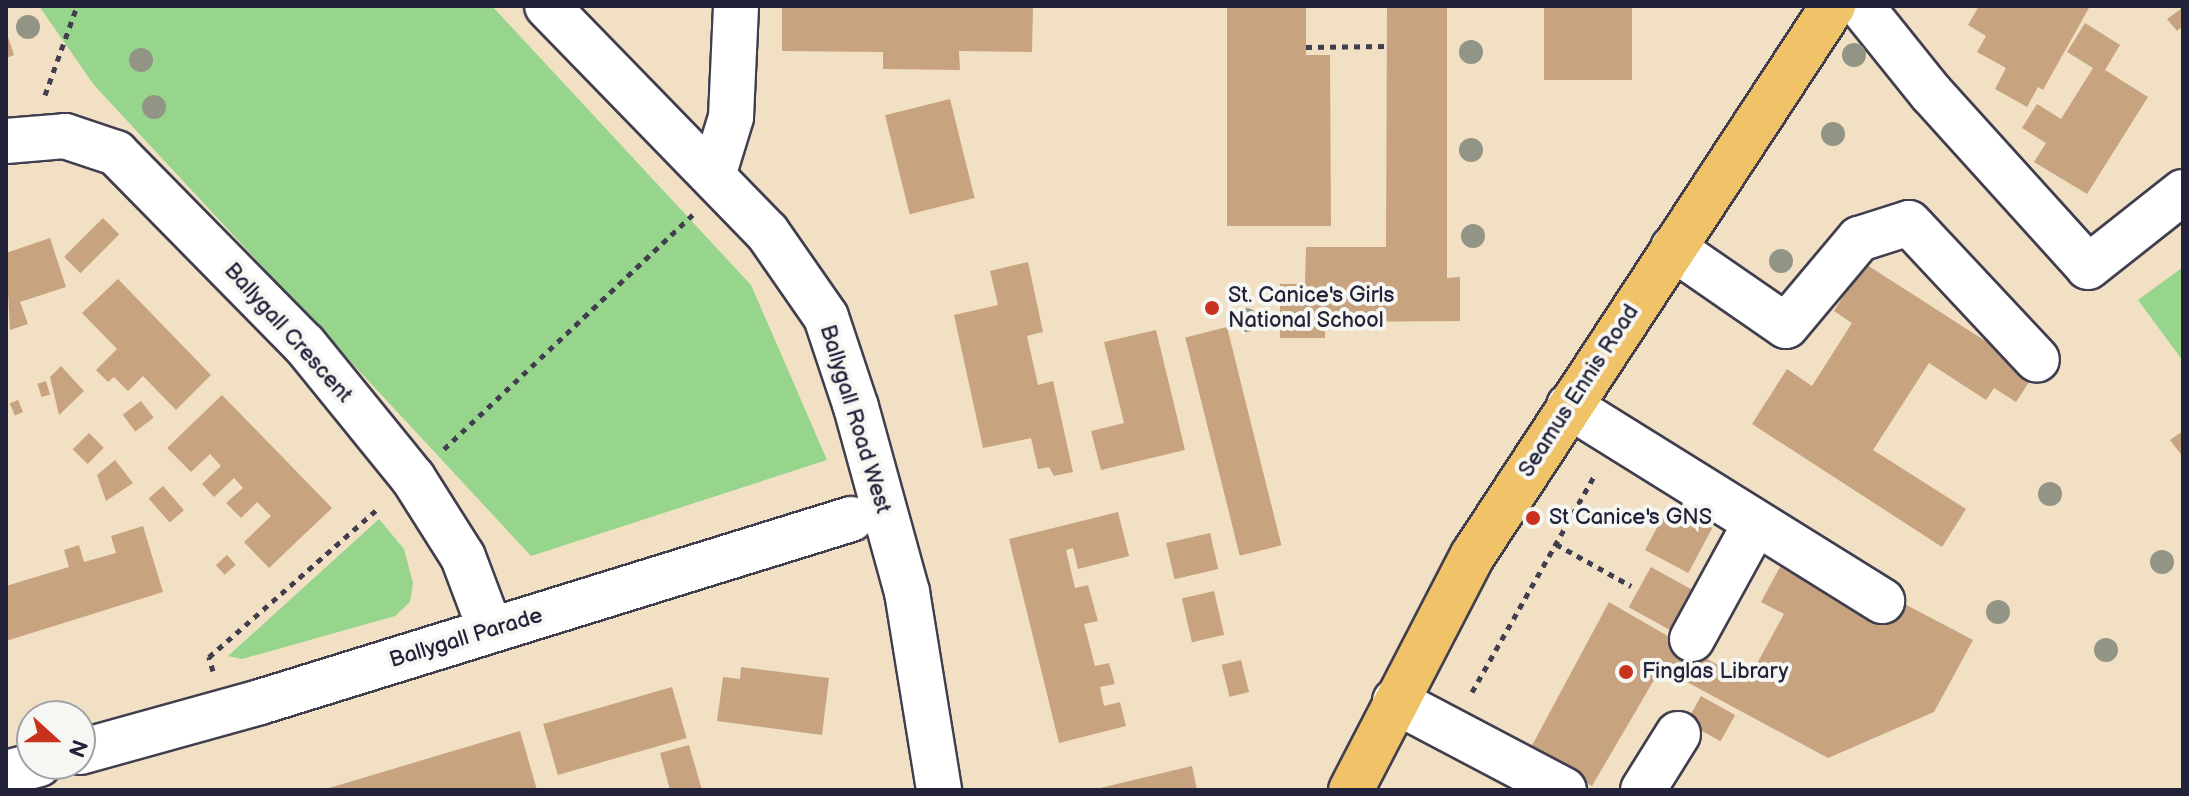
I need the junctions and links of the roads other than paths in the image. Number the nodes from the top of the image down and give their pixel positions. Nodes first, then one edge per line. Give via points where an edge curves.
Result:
1 (547, 6) edge
2 (736, 6) edge
3 (1833, 6) edge
4 (1861, 6) edge
5 (19, 140) edge
6 (706, 192) junction
7 (2183, 192) edge
8 (1673, 248) junction
9 (2037, 360) dead end
10 (1569, 406) junction
11 (851, 519) dead end
12 (1755, 524) junction
13 (1882, 601) dead end
14 (490, 629) junction
15 (1692, 639) dead end
16 (1395, 701) junction
17 (1678, 734) dead end
18 (96, 748) edge
19 (939, 790) edge
20 (1351, 790) edge
21 (1564, 790) edge
22 (1643, 790) edge

1 - 6 street, Ballygall Road West
2 - 6 street via 731,117
3 - 8 main road, Seamus Ennis Road
4 - 7 street via 1931,93 2088,267
5 - 14 street, Ballygall Crescent via 65,136 116,153 304,344 413,478 463,557
6 - 19 street, Ballygall Road West via 767,232 826,317 907,592
8 - 9 street via 1786,326 1859,239 1909,223
8 - 10 main road, Seamus Ennis Road
10 - 12 street
10 - 16 main road, Seamus Ennis Road via 1473,555
11 - 14 street, Ballygall Parade
12 - 13 street
12 - 15 street
14 - 18 street, Ballygall Parade
16 - 20 main road, Seamus Ennis Road
16 - 21 street
17 - 22 street

